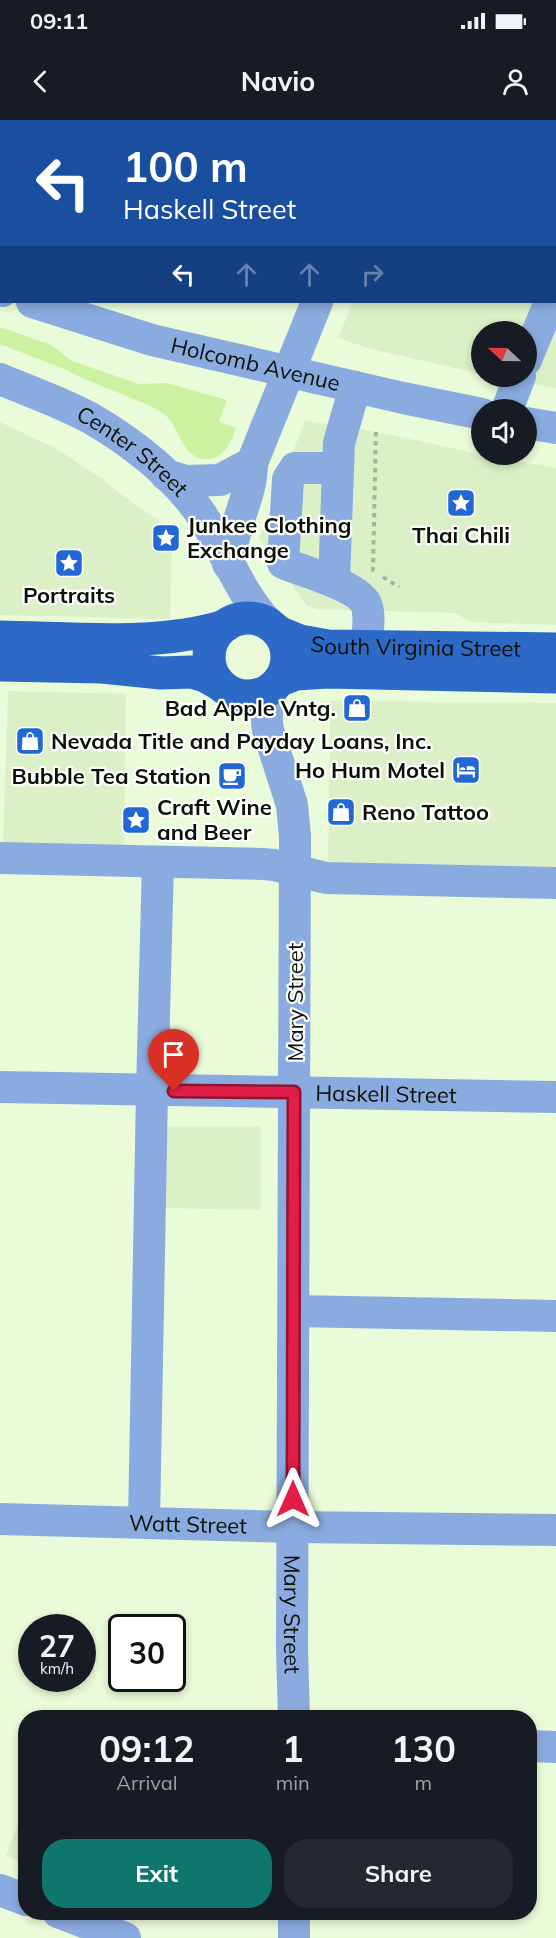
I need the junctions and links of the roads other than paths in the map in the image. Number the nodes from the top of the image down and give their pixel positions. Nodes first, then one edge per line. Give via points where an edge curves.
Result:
1 (35, 303) edge
2 (317, 303) edge
3 (550, 303) edge
4 (538, 355) edge
5 (288, 371) junction
6 (0, 379) edge
7 (355, 387) junction
8 (471, 412) edge
9 (537, 425) edge
10 (556, 428) edge
11 (252, 463) junction
12 (337, 468) junction
13 (166, 475) junction
14 (288, 479) junction
15 (228, 564) junction
16 (334, 581) junction
17 (225, 626) junction
18 (273, 627) junction
19 (0, 636) edge
20 (367, 646) junction
21 (556, 649) edge
22 (0, 665) edge
23 (556, 677) edge
24 (219, 684) junction
25 (276, 684) junction
26 (0, 858) edge
27 (158, 862) junction
28 (295, 870) junction
29 (556, 883) edge
30 (0, 1087) edge
31 (152, 1090) junction
32 (294, 1092) junction
33 (556, 1097) edge
34 (294, 1311) junction
35 (556, 1316) edge
36 (0, 1519) edge
37 (144, 1522) junction
38 (293, 1527) junction
39 (556, 1530) edge
40 (294, 1710) edge
41 (537, 1746) edge
42 (556, 1747) edge
43 (0, 1890) edge
44 (18, 1897) edge
45 (79, 1920) edge
46 (294, 1920) edge
47 (125, 1938) edge
48 (294, 1938) edge

1 - 5 street, Holcomb Avenue via 152,340
2 - 5 street
3 - 4 street
5 - 7 street, Holcomb Avenue
5 - 11 street
6 - 13 street, Center Street via 91,419
7 - 8 street, Holcomb Avenue
7 - 12 street via 339,443
9 - 10 street
11 - 13 street via 220,480 186,481
11 - 14 street
11 - 15 street via 249,489
12 - 14 street via 295,468
12 - 16 street
13 - 15 street, Center Street via 199,512
14 - 16 street via 283,563
15 - 18 street, Center Street via 255,609
16 - 20 street via 354,591 366,604
17 - 18 main road via 243,618 256,618
17 - 19 main road via 168,638
17 - 24 main road via 212,640 209,653 209,666
18 - 20 main road, South Virginia Street via 300,642
18 - 25 main road via 285,643 287,656 286,668
20 - 21 main road, South Virginia Street
22 - 24 main road via 190,672
23 - 25 main road, South Virginia Street via 327,672 296,674
24 - 25 main road via 234,695 246,697 259,695
25 - 28 street, Mary Street via 266,718 292,805
26 - 27 street
27 - 28 street via 263,864
27 - 31 street
28 - 29 street via 326,878
28 - 32 street, Mary Street
30 - 31 street, Haskell Street
31 - 32 street, Haskell Street
31 - 37 street
32 - 33 street, Haskell Street
32 - 34 street, Mary Street
34 - 35 street
34 - 38 street, Mary Street
36 - 37 street, Watt Street
37 - 38 street, Watt Street
38 - 39 street, Watt Street
38 - 40 street, Mary Street
41 - 42 street
43 - 44 street
45 - 47 street
46 - 48 street

